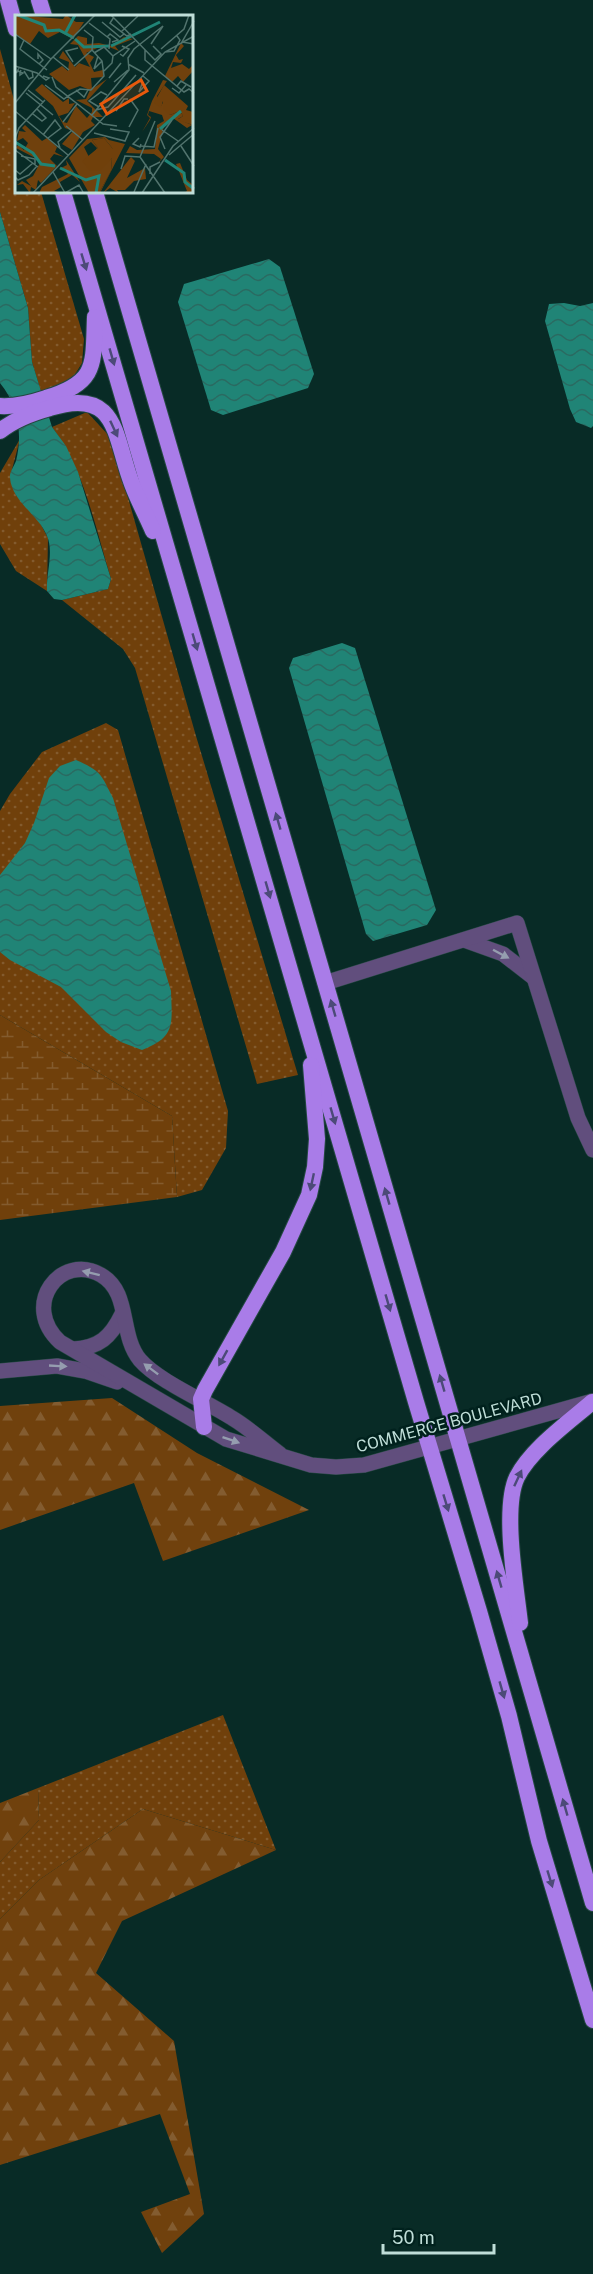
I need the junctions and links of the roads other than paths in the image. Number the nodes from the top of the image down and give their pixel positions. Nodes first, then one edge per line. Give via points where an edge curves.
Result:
1 (8, 0) edge
2 (39, 0) edge
3 (44, 15) edge
4 (15, 26) edge
5 (64, 194) edge
6 (96, 194) edge
7 (96, 301) junction
8 (67, 398) junction
9 (10, 411) edge
10 (0, 431) edge
11 (178, 586) junction
12 (464, 940) junction
13 (534, 978) junction
14 (325, 983) junction
15 (306, 1020) junction
16 (593, 1150) edge
17 (122, 1314) junction
18 (73, 1349) junction
19 (0, 1371) edge
20 (143, 1392) junction
21 (201, 1399) junction
22 (592, 1402) edge
23 (204, 1427) junction
24 (458, 1439) junction
25 (429, 1447) junction
26 (280, 1454) junction
27 (523, 1660) junction
28 (593, 1903) edge
29 (593, 2020) edge

1 - 4 highway
2 - 3 highway
5 -> 7 highway
14 -> 6 highway
7 - 8 highway via 92,365
7 -> 11 highway
8 - 9 highway
8 -> 11 highway via 94,405 109,418 132,483
9 - 10 highway
11 -> 15 highway
12 -> 13 street via 503,954
12 - 13 street via 517,923
12 - 14 street
13 - 16 street via 578,1118
24 -> 14 highway
15 -> 21 highway via 317,1139 309,1195 283,1252
15 -> 25 highway
17 - 18 street via 104,1341
17 -> 18 street via 116,1291 101,1275 76,1271 55,1281 44,1294 46,1321 54,1336
21 -> 17 street, COMMERCE BOULEVARD via 141,1361 129,1343
18 - 20 street, COMMERCE BOULEVARD
19 -> 20 street via 66,1366
20 - 23 street, COMMERCE BOULEVARD
21 - 23 highway
21 - 26 street, COMMERCE BOULEVARD via 235,1419
22 - 24 street, COMMERCE BOULEVARD
27 -> 22 highway via 511,1525 514,1483 532,1456
23 -> 26 street, COMMERCE BOULEVARD via 226,1439
24 - 25 street, COMMERCE BOULEVARD
27 -> 24 highway
25 - 26 street, COMMERCE BOULEVARD via 364,1465 336,1467 312,1465
25 -> 29 highway
28 -> 27 highway

